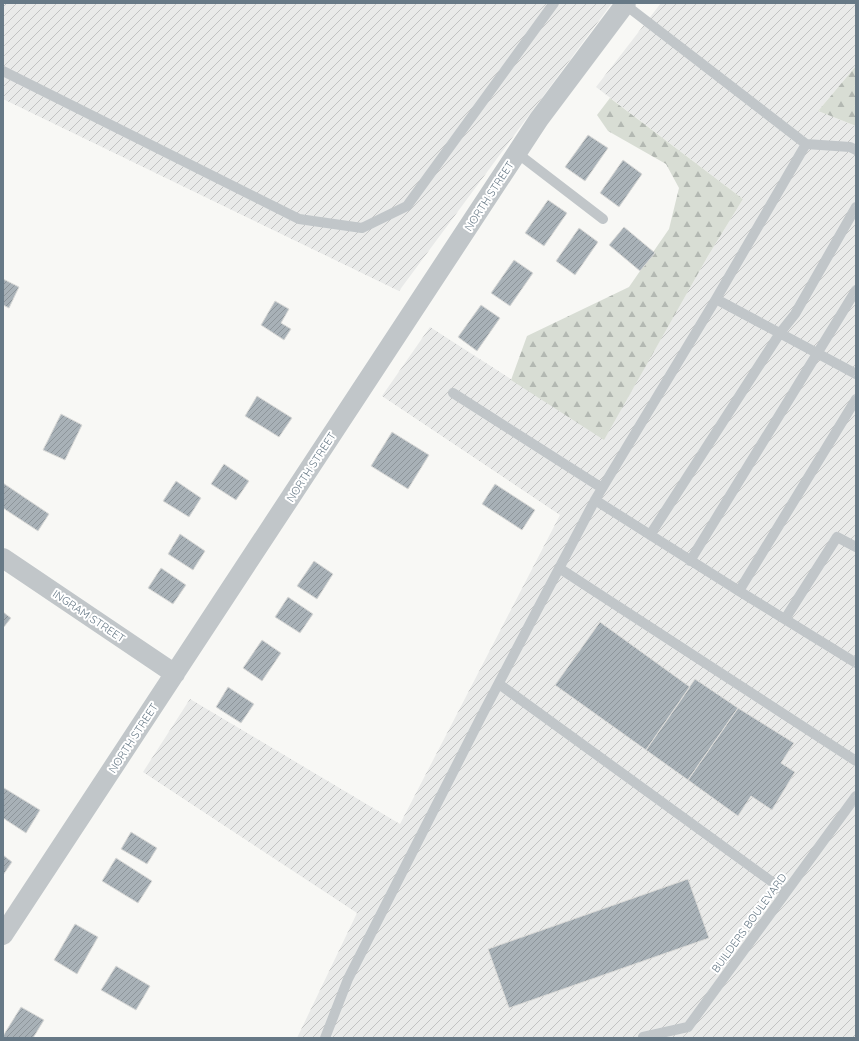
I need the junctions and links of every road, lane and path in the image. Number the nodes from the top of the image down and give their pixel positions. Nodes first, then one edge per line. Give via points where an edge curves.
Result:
1 (554, 3) edge
2 (625, 3) edge
3 (3, 71) edge
4 (806, 144) junction
5 (856, 150) edge
6 (517, 153) junction
7 (856, 207) edge
8 (603, 219) dead end
9 (856, 290) edge
10 (716, 299) junction
11 (780, 333) junction
12 (817, 353) junction
13 (856, 374) edge
14 (453, 393) dead end
15 (856, 398) edge
16 (602, 488) junction
17 (595, 500) junction
18 (650, 535) junction
19 (856, 547) edge
20 (3, 558) edge
21 (690, 561) junction
22 (559, 568) junction
23 (739, 591) junction
24 (785, 619) junction
25 (856, 663) edge
26 (175, 674) junction
27 (498, 684) junction
28 (856, 761) edge
29 (856, 796) edge
30 (786, 892) junction
31 (3, 935) edge
32 (643, 1037) dead end
33 (324, 1038) edge

1 - 3 lane via 407,206 362,228 299,219
2 - 4 lane
2 - 6 street, NORTH STREET via 539,119
4 - 5 lane via 850,147
4 - 10 lane
6 - 8 lane
6 - 26 street, NORTH STREET
7 - 11 lane via 795,314
9 - 12 lane
10 - 11 lane
10 - 16 lane
11 - 12 lane
11 - 18 lane
12 - 13 lane
12 - 21 lane
14 - 16 lane
15 - 23 lane
16 - 17 lane
17 - 18 lane
17 - 22 lane
18 - 21 lane
19 - 24 lane via 837,537
20 - 26 street, INGRAM STREET
21 - 23 lane
22 - 27 lane
22 - 28 lane
23 - 24 lane
24 - 25 lane
26 - 31 street, NORTH STREET
27 - 30 lane
27 - 33 lane via 348,979
29 - 30 lane, BUILDERS BOULEVARD
30 - 32 lane, BUILDERS BOULEVARD via 688,1027

